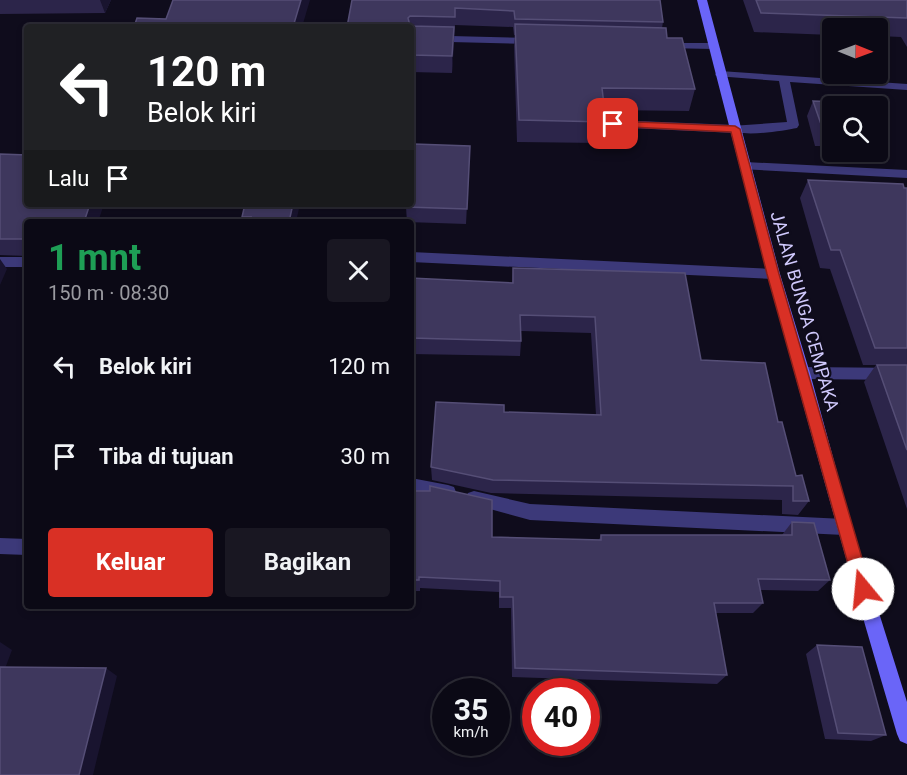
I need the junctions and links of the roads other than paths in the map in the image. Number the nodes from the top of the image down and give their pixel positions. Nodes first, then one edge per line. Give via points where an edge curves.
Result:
1 (702, 0) edge
2 (414, 38) edge
3 (542, 42) edge
4 (650, 44) edge
5 (713, 46) junction
6 (720, 74) junction
7 (784, 78) junction
8 (907, 87) edge
9 (613, 124) dead end
10 (735, 129) junction
11 (745, 166) junction
12 (907, 174) edge
13 (414, 256) edge
14 (0, 262) edge
15 (24, 262) edge
16 (773, 274) junction
17 (803, 373) junction
18 (907, 374) edge
19 (414, 485) edge
20 (844, 527) junction
21 (0, 546) edge
22 (24, 547) edge
23 (907, 734) edge

1 - 5 street, JALAN BUNGA CEMPAKA
2 - 3 street
4 - 5 street
5 - 6 street, JALAN BUNGA CEMPAKA
6 - 7 street
6 - 10 street, JALAN BUNGA CEMPAKA
7 - 8 street
7 - 10 street via 792,125
9 - 10 street
10 - 11 street, JALAN BUNGA CEMPAKA
11 - 12 street
11 - 16 street, JALAN BUNGA CEMPAKA
13 - 16 street
14 - 15 street
16 - 17 street, JALAN BUNGA CEMPAKA
17 - 18 street
17 - 20 street, JALAN BUNGA CEMPAKA
19 - 20 street via 530,512
20 - 23 street, JALAN BUNGA CEMPAKA
21 - 22 street

